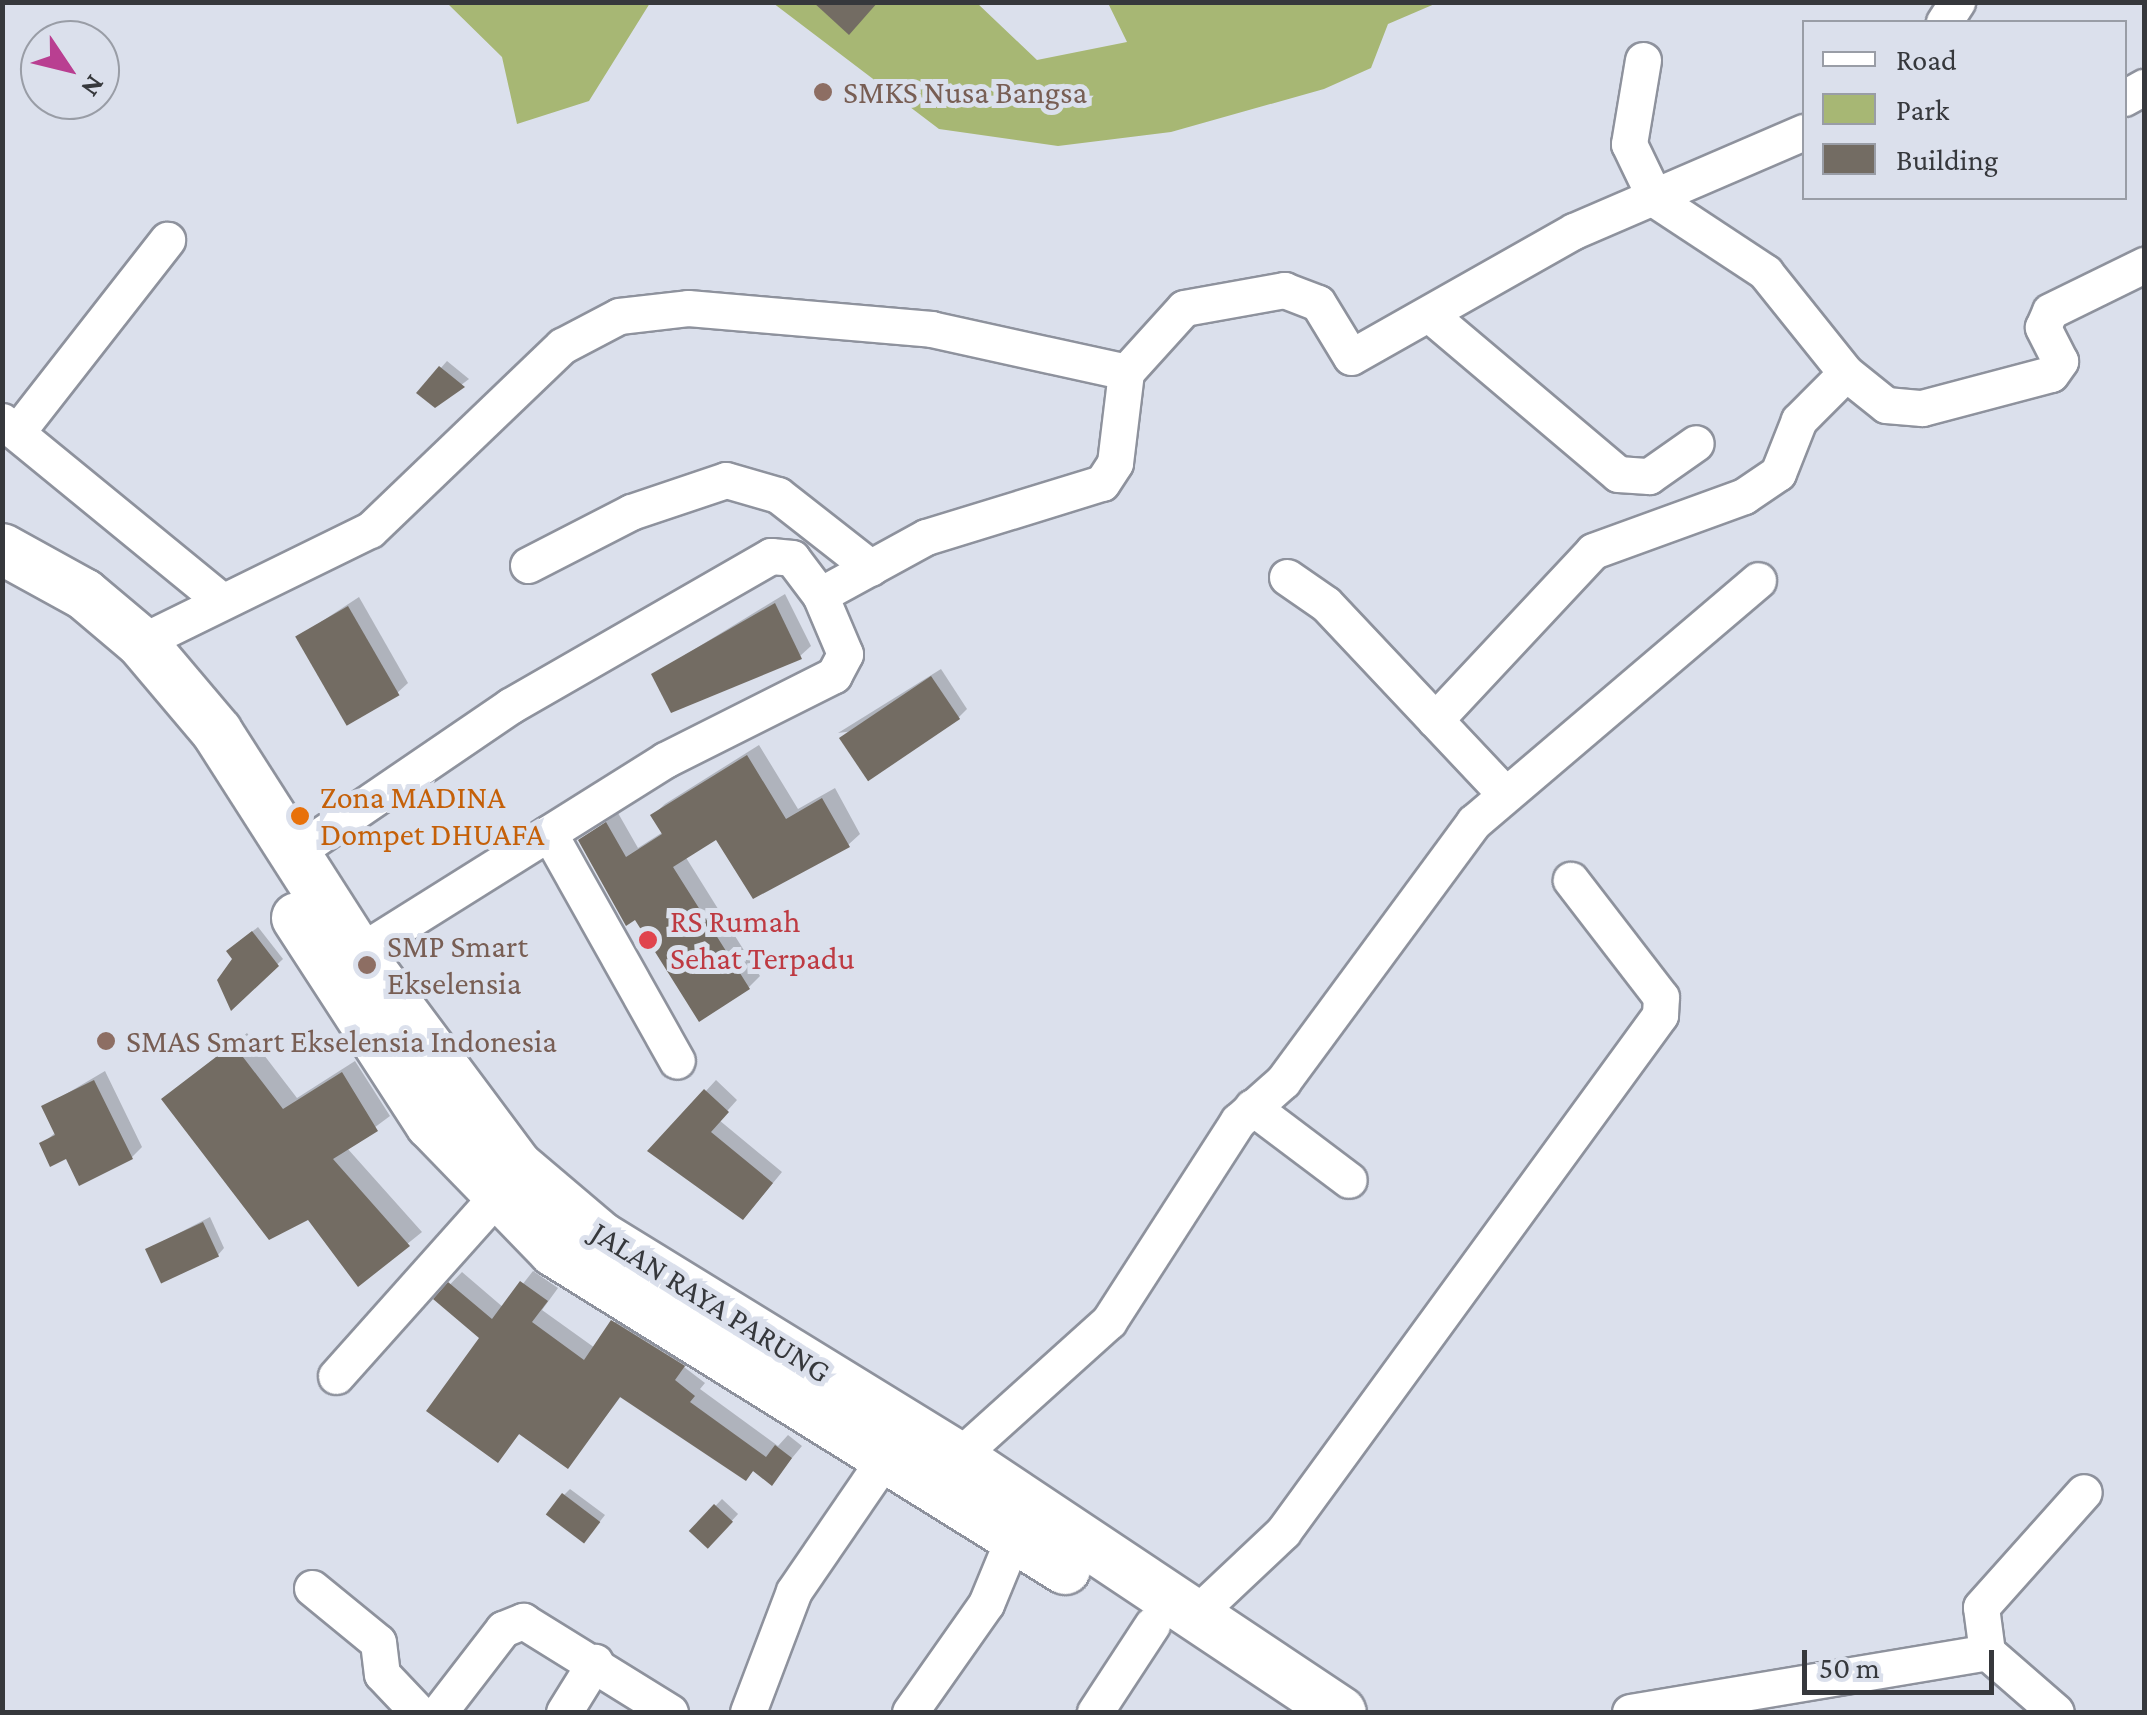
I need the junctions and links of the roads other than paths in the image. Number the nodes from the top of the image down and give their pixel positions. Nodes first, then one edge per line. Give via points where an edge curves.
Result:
1 (1643, 60) dead end
2 (1802, 133) edge
3 (1656, 200) junction
4 (167, 240) dead end
5 (2144, 265) edge
6 (1430, 315) junction
7 (1126, 372) junction
8 (1846, 374) junction
9 (10, 426) edge
10 (1696, 444) dead end
11 (2, 549) edge
12 (528, 564) dead end
13 (870, 568) junction
14 (1287, 577) dead end
15 (1758, 580) dead end
16 (2, 584) edge
17 (820, 595) junction
18 (209, 607) junction
19 (140, 642) junction
20 (1436, 720) junction
21 (1504, 793) junction
22 (549, 833) junction
23 (296, 852) junction
24 (1571, 880) dead end
25 (343, 962) junction
26 (677, 1061) dead end
27 (1252, 1107) junction
28 (1349, 1180) dead end
29 (494, 1198) junction
30 (336, 1376) dead end
31 (984, 1436) junction
32 (887, 1456) junction
33 (2084, 1492) dead end
34 (1014, 1536) junction
35 (312, 1588) dead end
36 (1173, 1620) junction
37 (1987, 1652) junction
38 (595, 1662) junction
39 (418, 1712) edge
40 (438, 1712) edge
41 (564, 1712) edge
42 (670, 1712) edge
43 (748, 1712) edge
44 (910, 1712) edge
45 (1095, 1712) edge
46 (1282, 1712) edge
47 (1341, 1712) edge
48 (1630, 1712) edge
49 (2056, 1712) edge

1 - 3 street via 1629,144
2 - 3 street
3 - 6 street via 1574,230
3 - 8 street via 1776,282
4 - 9 street
5 - 8 street via 2050,311 2044,327 2060,364 2022,386 1895,408
6 - 7 street via 1349,357 1311,296 1254,294 1184,308
6 - 10 street via 1618,474 1648,476
7 - 13 street via 1115,463 1102,484 969,522
7 - 18 street via 931,329 688,308 619,316 562,346 370,530
8 - 20 street via 1799,420 1778,473 1743,496 1594,551
9 - 18 street
11 - 19 highway, JALAN RAYA PARUNG via 84,594
12 - 13 street via 631,512 726,480 778,496
13 - 17 street
14 - 20 street via 1326,604
15 - 21 street
16 - 25 highway, JALAN RAYA PARUNG via 65,616 147,696
17 - 22 street via 845,654 834,675 665,760
17 - 23 street via 792,558 771,556 510,706
18 - 19 street
19 - 23 highway, JALAN RAYA PARUNG via 217,732
20 - 21 street
21 - 27 street via 1432,873 1283,1081
22 - 25 street
22 - 26 street
23 - 25 highway, JALAN RAYA PARUNG
24 - 36 street via 1661,997 1660,1015 1283,1532
25 - 29 highway, JALAN RAYA PARUNG via 368,1040
25 - 31 highway, JALAN RAYA PARUNG via 516,1166 602,1238
27 - 28 street
27 - 31 street via 1140,1282 1072,1362
29 - 30 street
29 - 32 highway, JALAN RAYA PARUNG via 554,1251
31 - 36 highway, JALAN RAYA PARUNG
32 - 34 highway, JALAN RAYA PARUNG
32 - 43 street via 788,1602
33 - 37 street via 1981,1607
34 - 36 highway, JALAN RAYA PARUNG
34 - 44 street via 986,1604
35 - 39 street via 378,1642 382,1674
36 - 45 street
36 - 46 highway, JALAN RAYA PARUNG
36 - 47 highway, JALAN RAYA PARUNG
37 - 48 street
37 - 49 street
38 - 40 street via 536,1624 513,1624
38 - 41 street
38 - 42 street

